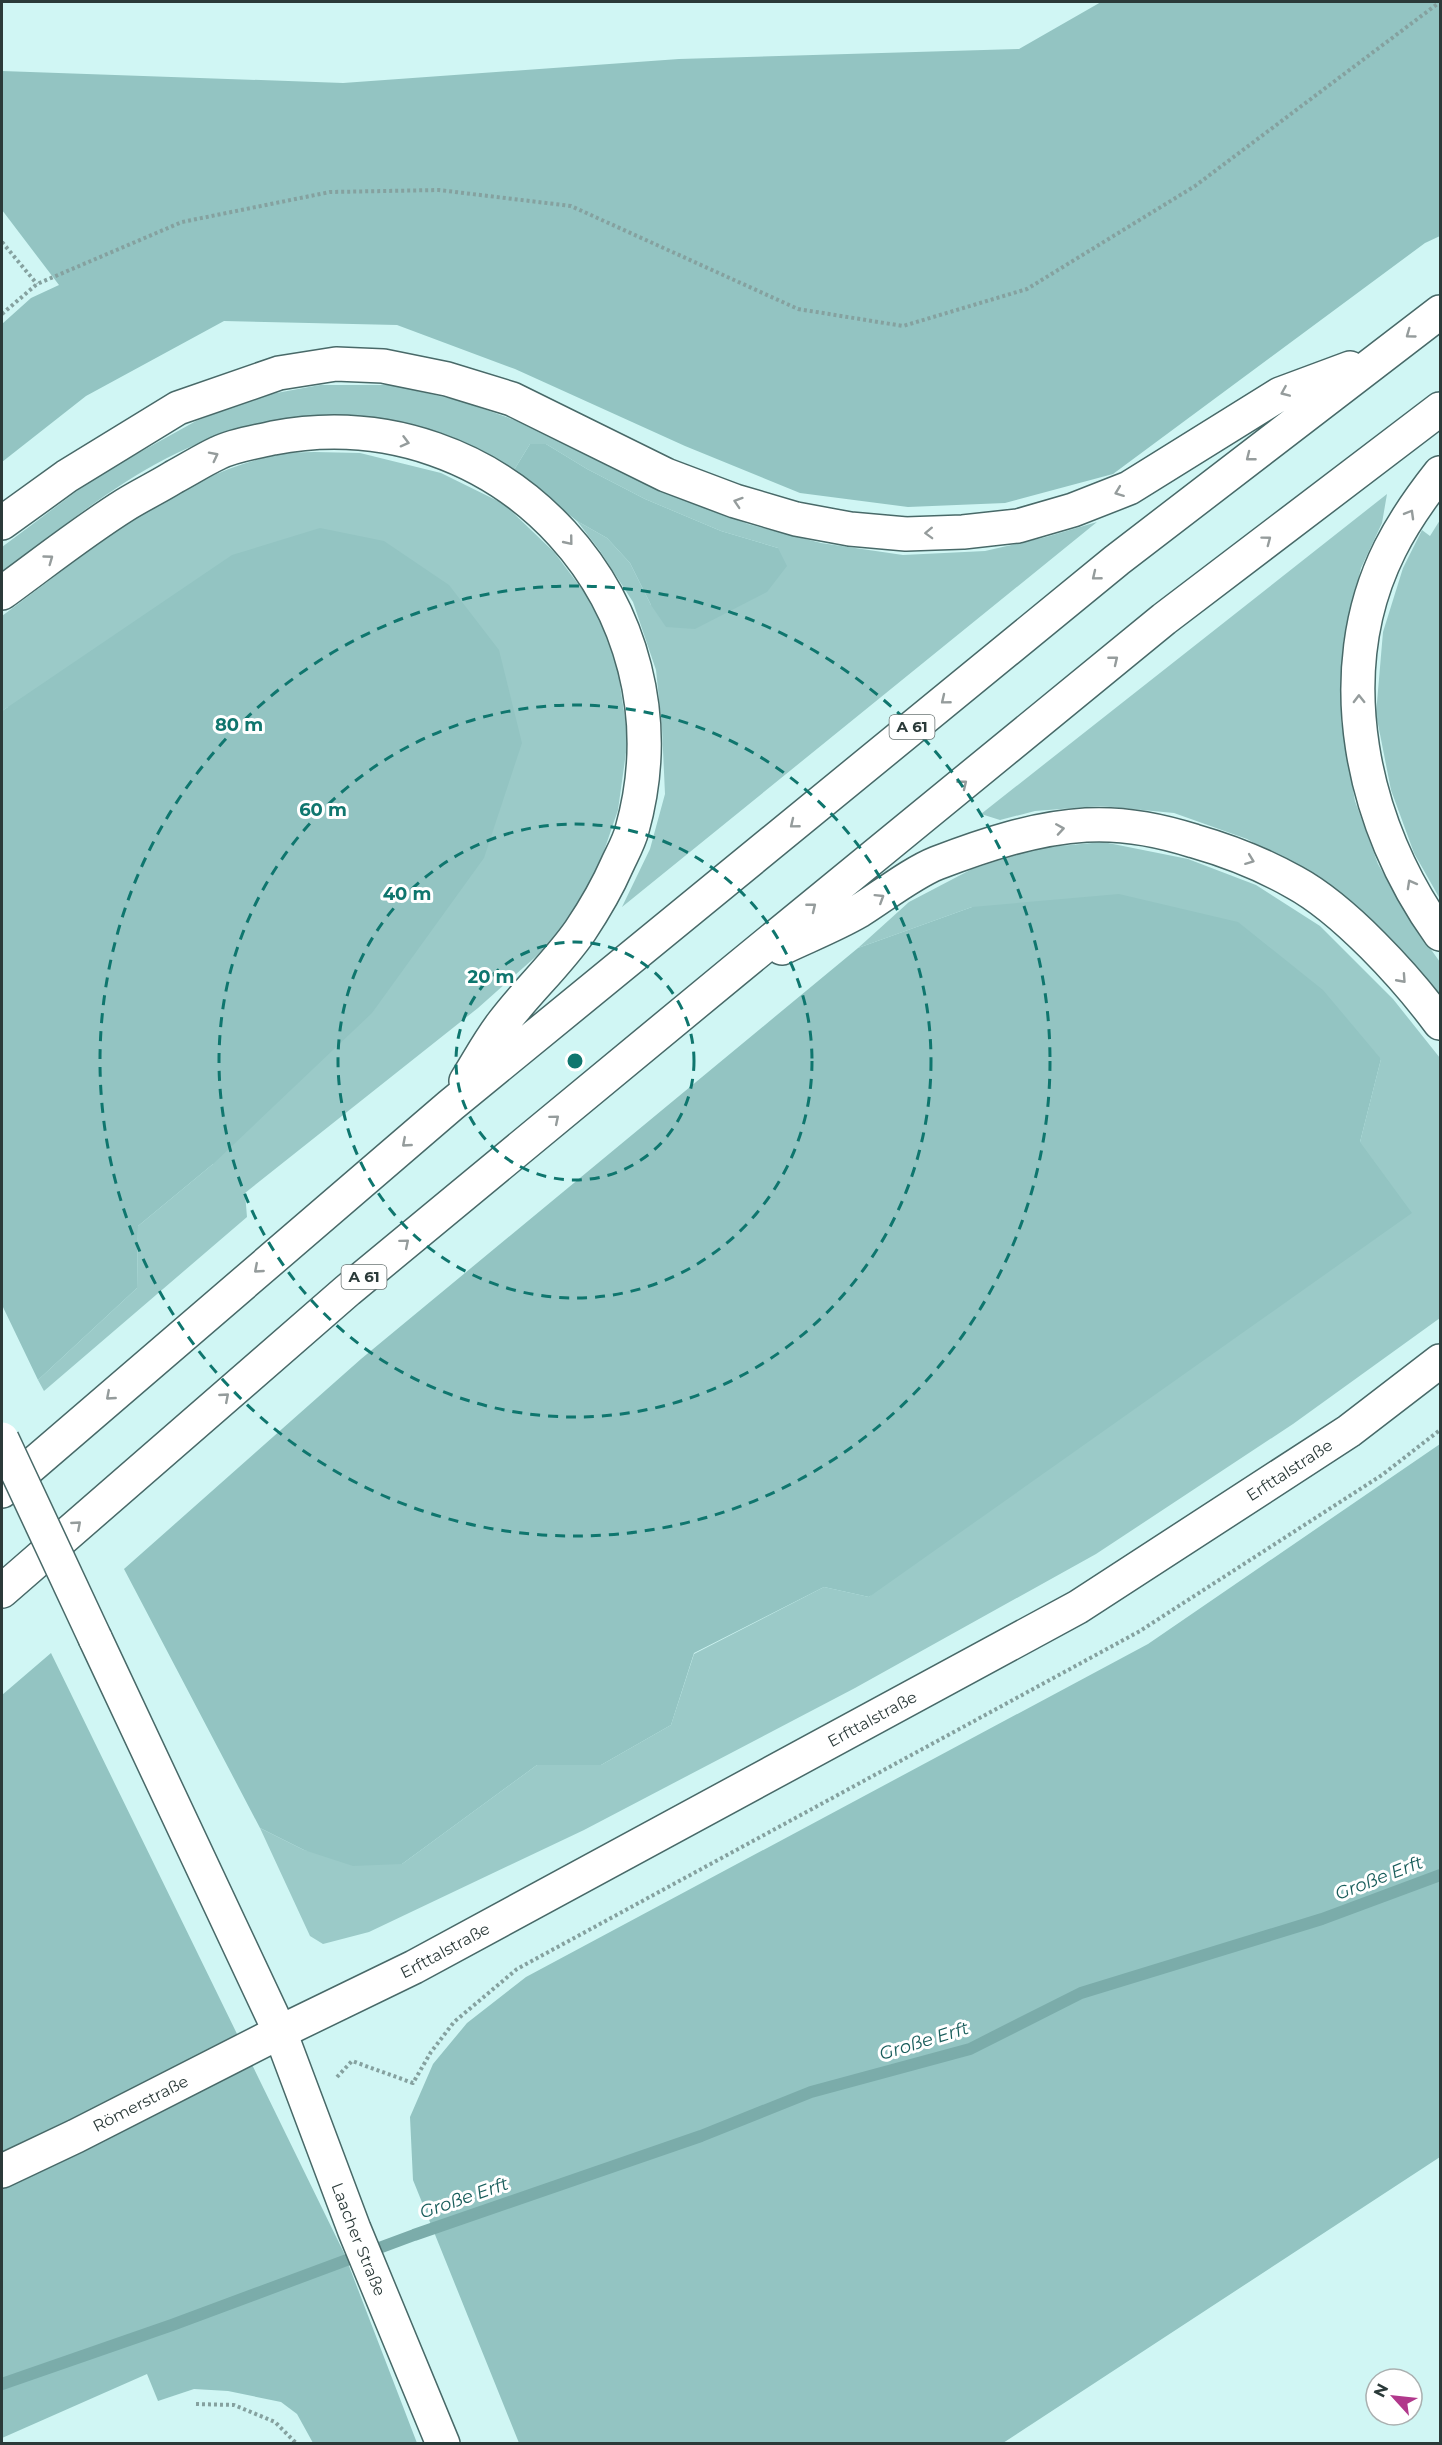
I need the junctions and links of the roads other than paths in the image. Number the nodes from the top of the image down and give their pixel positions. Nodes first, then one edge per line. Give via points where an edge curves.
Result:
1 (1440, 312) edge
2 (1379, 357) junction
3 (1440, 409) edge
4 (1440, 473) edge
5 (2, 523) edge
6 (2, 593) edge
7 (1440, 934) edge
8 (734, 971) junction
9 (1440, 1023) edge
10 (451, 1105) junction
11 (1440, 1361) edge
12 (2, 1439) edge
13 (2, 1491) edge
14 (2, 1591) edge
15 (280, 2032) junction
16 (2, 2171) edge
17 (443, 2444) edge

1 -> 2 main road, A 61
2 -> 5 main road via 1280,394 1129,488 1018,526 906,534 796,519 666,475 512,399 447,379 383,366 336,364 279,373 178,408 67,476
2 -> 10 main road, A 61 via 1117,560
8 -> 3 main road, A 61 via 1164,619
7 -> 4 main road via 1388,844 1361,746 1358,696 1360,649 1375,588 1389,550 1415,505
6 -> 10 main road via 124,506 220,452 274,438 333,433 386,436 434,450 469,463 501,482 562,532 593,571 617,614 634,664 644,739 639,803 627,844 609,883 579,932 502,1023
8 -> 9 main road via 856,913 934,864 1013,837 1086,825 1132,827 1219,848 1258,862 1297,883 1335,910 1370,944
14 -> 8 main road, A 61 via 348,1290
10 -> 13 main road, A 61
11 - 15 main road, Erfttalstraße via 1349,1431 1078,1607 414,1967
12 - 15 main road, Laacher Straße, bridge
15 - 16 main road, Römerstraße
15 - 17 main road, Laacher Straße via 354,2229

